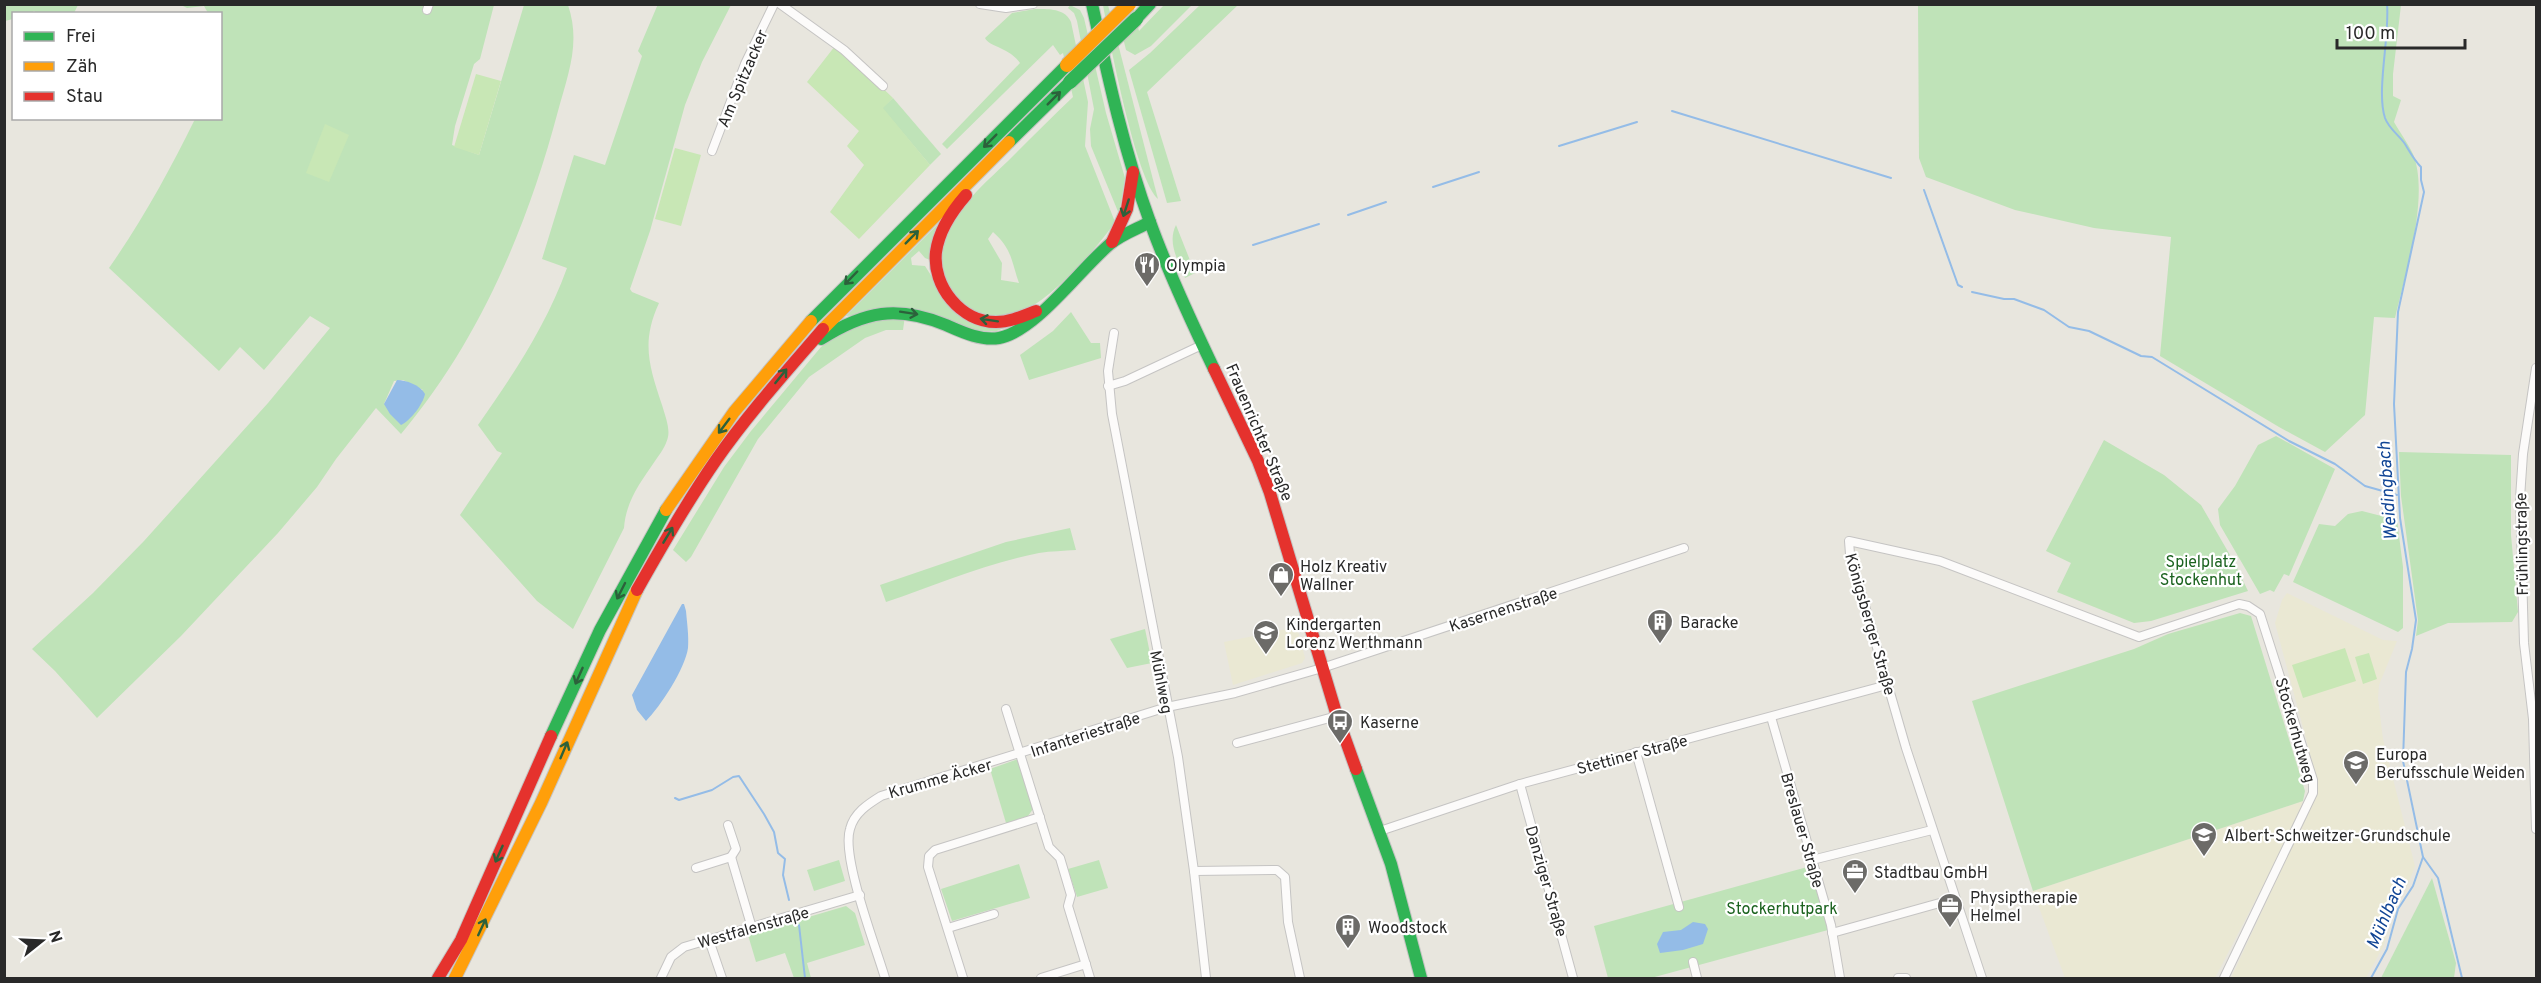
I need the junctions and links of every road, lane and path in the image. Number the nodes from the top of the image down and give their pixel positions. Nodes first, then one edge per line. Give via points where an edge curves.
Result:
1 (774, 4) edge
2 (780, 4) edge
3 (980, 4) edge
4 (1034, 4) edge
5 (1092, 4) edge
6 (1130, 4) edge
7 (1150, 4) edge
8 (882, 86) dead end
9 (1008, 144) junction
10 (712, 152) dead end
11 (1133, 172) junction
12 (1150, 222) junction
13 (1112, 242) junction
14 (1044, 307) junction
15 (1114, 333) dead end
16 (1204, 344) junction
17 (799, 354) junction
18 (2536, 368) edge
19 (1108, 386) junction
20 (1684, 548) dead end
21 (2255, 610) joint
22 (1322, 668) junction
23 (1887, 684) junction
24 (1167, 707) junction
25 (1006, 709) dead end
26 (1338, 716) junction
27 (1771, 717) junction
28 (1237, 743) dead end
29 (1636, 752) junction
30 (1021, 754) junction
31 (1520, 784) junction
32 (1040, 817) junction
33 (728, 825) dead end
34 (2536, 829) edge
35 (1932, 830) junction
36 (1380, 831) junction
37 (731, 857) junction
38 (1812, 860) junction
39 (696, 868) dead end
40 (1194, 871) junction
41 (860, 895) junction
42 (1954, 899) junction
43 (1679, 907) dead end
44 (994, 914) dead end
45 (752, 928) junction
46 (948, 928) junction
47 (1832, 933) junction
48 (709, 940) junction
49 (1693, 962) dead end
50 (1086, 964) junction
51 (438, 978) edge
52 (455, 978) edge
53 (661, 978) edge
54 (722, 978) edge
55 (885, 978) edge
56 (963, 978) edge
57 (1041, 978) edge
58 (1090, 978) edge
59 (1206, 978) edge
60 (1300, 978) edge
61 (1421, 978) edge
62 (1573, 978) edge
63 (1697, 978) edge
64 (1840, 978) edge
65 (1898, 978) edge
66 (1906, 978) edge
67 (1982, 978) edge
68 (2224, 978) edge

1 - 10 street, Am Spitzacker via 745,64
2 - 8 street via 844,50
3 - 4 street via 1006,8
5 - 11 main road, Frauenrichter Straße
6 -> 51 main road, bridge via 827,303 789,344 705,452 624,585 585,662 461,940
9 -> 7 main road, bridge
14 -> 9 main road via 1004,322 976,318 952,301 938,278 936,253 950,217
17 -> 9 main road
11 - 12 main road, Frauenrichter Straße
11 -> 13 main road via 1127,209
12 - 13 main road
12 - 16 main road, Frauenrichter Straße
13 - 14 main road
17 -> 14 main road via 843,323 871,314 891,311 918,315 968,334 1000,338 1027,326
15 - 19 street, Mühlweg
16 - 19 street
16 - 22 main road, Frauenrichter Straße via 1270,493
52 -> 17 main road via 541,803 628,604 716,460
18 - 34 street, Frühlingstraße via 2520,498 2522,610 2533,719
19 - 24 street, Mühlweg
20 - 22 street, Kasernenstraße
21 - 23 street, Königsberger Straße via 2239,604 2139,637 1940,561 1849,541
21 - 68 street, Stockerhutweg via 2264,622 2313,780 2313,793
22 - 24 street, Infanteriestraße via 1235,693
22 - 26 main road, Frauenrichter Straße
23 - 27 street, Stettiner Straße
23 - 35 street, Königsberger Straße
24 - 30 street, Infanteriestraße
24 - 40 street, Mühlweg
25 - 30 street
26 - 28 street
26 - 36 main road, Frauenrichter Straße
27 - 29 street, Stettiner Straße
27 - 38 street, Breslauer Straße
29 - 31 street, Stettiner Straße
29 - 43 street
30 - 32 street
30 - 41 street, Krumme Äcker via 880,796 866,805 849,831 850,857
31 - 36 street, Stettiner Straße
31 - 62 street, Danziger Straße
32 - 46 street via 935,850 929,856 928,867
32 - 50 street via 1049,847 1060,858 1071,895 1068,906
33 - 37 street via 736,849
35 - 38 street
35 - 42 street, Königsberger Straße
36 - 61 main road, Frauenrichter Straße
37 - 39 street
37 - 45 street
38 - 47 street, Breslauer Straße
40 - 59 street, Mühlweg
40 - 60 street via 1277,870 1285,877 1288,922
41 - 45 street, Westfalenstraße
41 - 55 street, Krumme Äcker
42 - 47 street
42 - 67 street, Königsberger Straße
44 - 46 street
45 - 48 street, Westfalenstraße
46 - 56 street
47 - 64 street, Breslauer Straße
48 - 53 street, Westfalenstraße via 675,953
48 - 54 street
49 - 63 street
50 - 57 street
50 - 58 street
65 - 66 street

